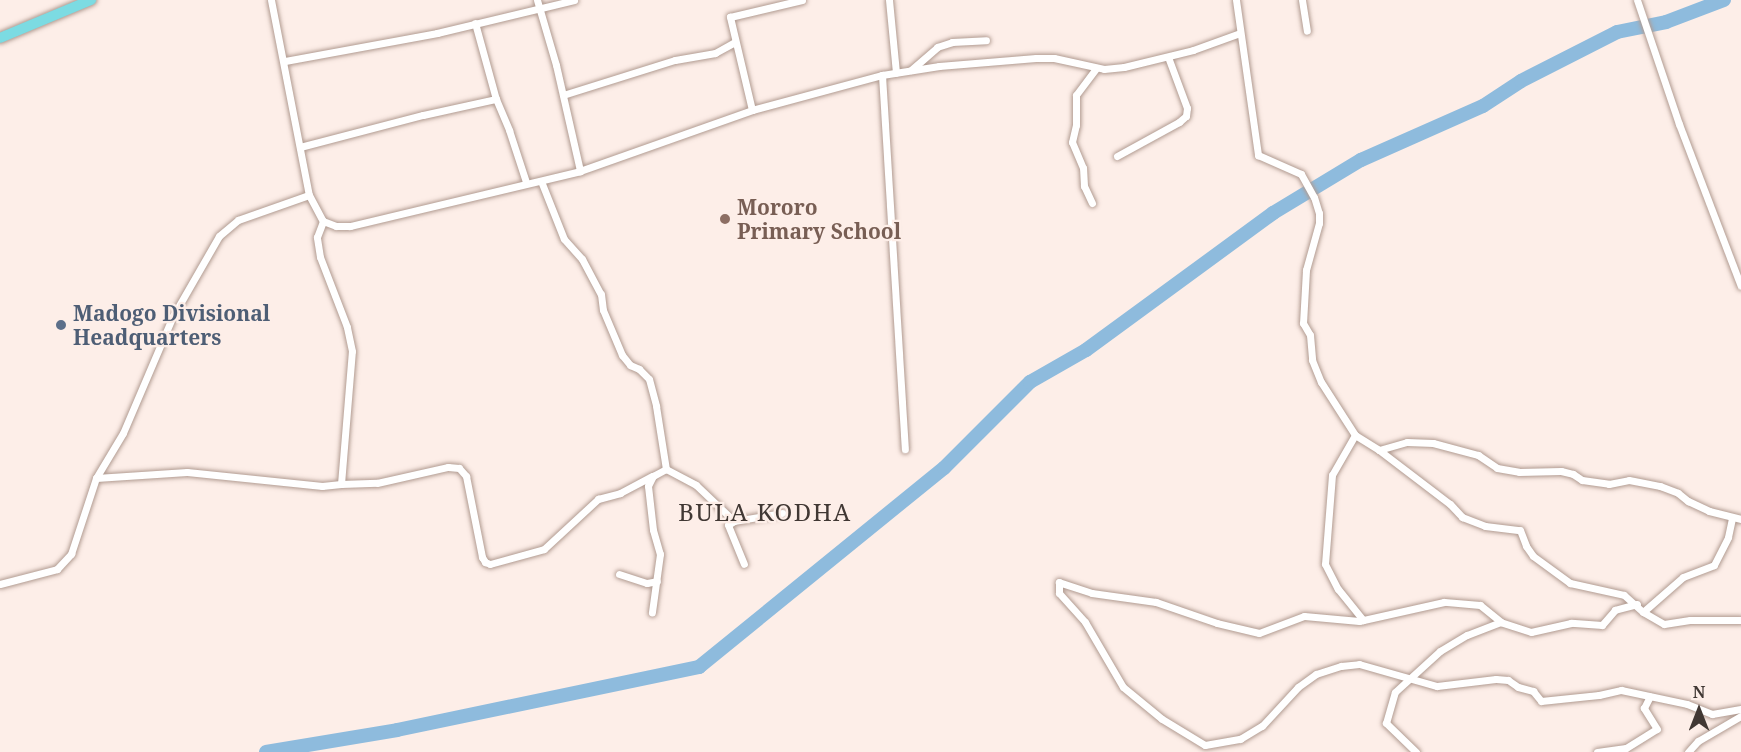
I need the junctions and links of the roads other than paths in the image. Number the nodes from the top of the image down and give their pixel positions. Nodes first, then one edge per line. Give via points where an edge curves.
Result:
1 (91, 0) edge
2 (271, 0) edge
3 (537, 0) edge
4 (574, 0) edge
5 (802, 0) edge
6 (889, 0) edge
7 (1236, 0) edge
8 (1302, 0) edge
9 (1637, 0) edge
10 (790, 1) edge
11 (70, 4) edge
12 (540, 8) junction
13 (475, 23) junction
14 (1307, 30) dead end
15 (1240, 33) junction
16 (0, 38) edge
17 (986, 40) dead end
18 (735, 42) junction
19 (1168, 57) junction
20 (285, 61) junction
21 (1096, 68) junction
22 (910, 70) junction
23 (896, 73) junction
24 (882, 75) junction
25 (563, 95) junction
26 (496, 99) junction
27 (752, 110) junction
28 (300, 147) junction
29 (1117, 156) dead end
30 (580, 171) junction
31 (541, 181) junction
32 (526, 182) junction
33 (309, 195) junction
34 (1092, 203) dead end
35 (323, 221) junction
36 (1741, 286) edge
37 (1355, 435) junction
38 (906, 449) dead end
39 (1379, 450) junction
40 (666, 469) junction
41 (653, 476) junction
42 (96, 478) junction
43 (341, 484) junction
44 (782, 513) dead end
45 (1732, 518) junction
46 (1741, 519) edge
47 (734, 520) junction
48 (744, 564) dead end
49 (619, 574) dead end
50 (657, 581) junction
51 (0, 584) edge
52 (1636, 604) junction
53 (652, 612) dead end
54 (1643, 612) junction
55 (1363, 620) junction
56 (1741, 620) edge
57 (1501, 622) junction
58 (1411, 678) junction
59 (1650, 696) junction
60 (1741, 709) edge
61 (1741, 716) edge
62 (1204, 748) edge
63 (1416, 752) edge
64 (1597, 752) edge
65 (1688, 752) edge

1 - 11 highway
2 - 20 street
3 - 12 street
4 - 12 street
5 - 10 street
6 - 23 street
7 - 15 street
8 - 14 street
9 - 36 street
10 - 18 street via 730,17
11 - 16 highway
12 - 13 street
12 - 25 street
13 - 20 street
13 - 26 street
15 - 19 street
15 - 37 street via 1258,155 1301,174 1319,213 1306,270 1303,323 1310,335 1312,360 1321,382
17 - 22 street via 937,47
18 - 25 street via 715,52 675,60
18 - 27 street
19 - 21 street via 1124,67
19 - 29 street via 1187,108 1186,116
20 - 28 street
21 - 22 street via 1036,58
21 - 34 street via 1076,95 1072,142
22 - 23 street
23 - 24 street
24 - 27 street
24 - 38 street
25 - 30 street
26 - 28 street
26 - 32 street
27 - 30 street
28 - 33 street
30 - 31 street
31 - 32 street
31 - 40 street via 564,239 582,259 601,294 603,310 622,355 649,379
32 - 35 street via 350,226
33 - 35 street
33 - 42 street via 238,220 219,236 173,316 123,433
35 - 43 street via 318,248 352,351
37 - 39 street
37 - 55 street via 1332,475 1325,564 1338,589
39 - 45 street via 1407,442 1433,444 1478,455 1497,468 1561,471 1582,480 1609,484 1629,480 1678,493 1709,511
39 - 52 street via 1462,517 1485,526 1520,530 1533,556 1570,583 1624,594
40 - 41 street
40 - 47 street via 696,485
41 - 43 street via 598,499 544,549 490,564 482,557 466,476 459,468 377,483
41 - 50 street via 648,495 660,554
42 - 43 street via 187,472 322,486
42 - 51 street via 65,564 33,577
44 - 47 street
45 - 46 street
45 - 54 street via 1728,537 1714,565 1683,577
47 - 48 street via 728,525
49 - 50 street via 647,583
50 - 53 street
52 - 54 street
52 - 57 street via 1615,610 1602,624 1571,623 1531,632
54 - 56 street via 1664,624
55 - 57 street via 1444,602 1480,604
55 - 62 street via 1304,616 1259,633 1156,602 1092,592 1059,582 1059,592 1084,622 1123,687
57 - 58 street via 1440,651
58 - 59 street via 1437,687 1508,680 1533,691 1541,701 1621,690
58 - 62 street via 1359,664 1316,674 1298,687 1262,726 1240,739
58 - 63 street via 1395,692 1386,723
59 - 60 street via 1712,714
59 - 64 street via 1644,708 1657,729 1626,748
61 - 65 street via 1698,741

